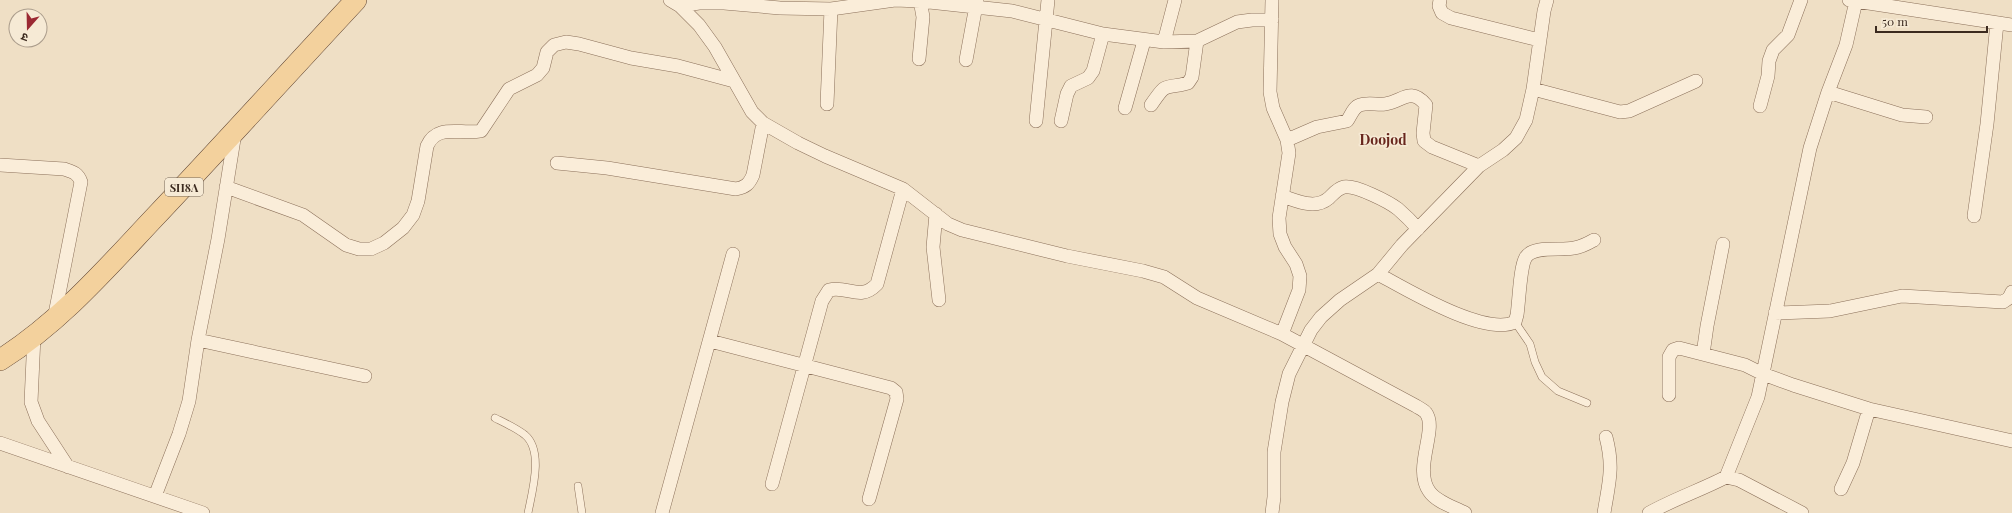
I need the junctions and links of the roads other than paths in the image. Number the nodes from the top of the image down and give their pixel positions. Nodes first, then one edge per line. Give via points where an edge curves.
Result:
1 (356, 0) edge
2 (1048, 0) edge
3 (1175, 0) edge
4 (1272, 0) edge
5 (1440, 0) edge
6 (1547, 0) edge
7 (1801, 0) edge
8 (920, 1) edge
9 (1852, 1) edge
10 (675, 3) edge
11 (746, 3) edge
12 (977, 3) edge
13 (1926, 6) edge
14 (831, 9) junction
15 (1045, 19) junction
16 (1272, 20) junction
17 (1997, 23) junction
18 (2012, 25) edge
19 (1103, 34) junction
20 (1539, 40) junction
21 (1144, 41) junction
22 (1197, 41) junction
23 (1164, 42) junction
24 (919, 59) dead end
25 (966, 60) dead end
26 (734, 81) junction
27 (1696, 81) dead end
28 (1533, 89) junction
29 (1828, 92) junction
30 (827, 104) dead end
31 (1151, 105) dead end
32 (1760, 106) dead end
33 (1125, 108) dead end
34 (1926, 117) dead end
35 (1061, 120) dead end
36 (1036, 121) dead end
37 (763, 123) junction
38 (235, 133) junction
39 (1287, 140) junction
40 (0, 164) edge
41 (557, 164) dead end
42 (1479, 166) junction
43 (226, 187) junction
44 (903, 189) junction
45 (1282, 196) junction
46 (936, 214) junction
47 (1974, 216) dead end
48 (1418, 229) junction
49 (1594, 240) dead end
50 (1723, 244) dead end
51 (733, 254) dead end
52 (1378, 274) junction
53 (2012, 292) edge
54 (939, 300) dead end
55 (1775, 313) junction
56 (54, 319) junction
57 (1515, 322) junction
58 (1282, 334) junction
59 (34, 336) junction
60 (198, 340) junction
61 (710, 341) junction
62 (1303, 345) junction
63 (1703, 354) junction
64 (0, 360) edge
65 (804, 365) junction
66 (1763, 374) junction
67 (365, 376) dead end
68 (1669, 395) dead end
69 (1587, 403) dead end
70 (1869, 409) junction
71 (495, 418) dead end
72 (1606, 437) dead end
73 (2012, 441) edge
74 (0, 443) edge
75 (68, 467) junction
76 (1726, 477) junction
77 (772, 484) dead end
78 (578, 486) dead end
79 (1841, 489) dead end
80 (155, 496) junction
81 (869, 499) dead end
82 (1664, 508) edge
83 (203, 513) edge
84 (528, 513) edge
85 (582, 513) edge
86 (662, 513) edge
87 (1272, 513) edge
88 (1465, 513) edge
89 (1604, 513) edge
90 (1649, 513) edge
91 (1802, 513) edge

1 - 38 main road, SH8A
2 - 15 street
3 - 23 street
4 - 16 street
5 - 20 street via 1442,13 1451,18
6 - 20 street
7 - 32 street via 1788,35 1773,50
8 - 12 street
8 - 14 street via 894,0
8 - 24 street via 923,17
9 - 13 street
9 - 29 street via 1846,45
10 - 11 street
10 - 26 street via 699,25
11 - 14 street
12 - 15 street
12 - 25 street
13 - 17 street
14 - 30 street
15 - 19 street
15 - 36 street
16 - 22 street via 1237,22
16 - 39 street via 1270,92 1273,108
17 - 18 street
17 - 47 street via 1987,124
19 - 21 street
19 - 35 street via 1093,71 1088,78 1071,86 1066,94
20 - 28 street
21 - 23 street
21 - 33 street
22 - 23 street
22 - 31 street via 1192,77 1188,84 1167,85 1161,89
26 - 37 street via 752,112
26 - 43 street via 579,44 566,42 554,45 547,52 543,68 537,75 509,89 481,131 438,132 431,137 413,215 384,243 371,249 346,245 303,215
27 - 28 street via 1629,111 1620,112
28 - 42 street via 1526,120 1516,138
29 - 34 street via 1902,115
29 - 55 street via 1810,148
37 - 41 street via 753,175 744,188 736,189 607,168
37 - 44 street via 818,153
38 - 43 street
38 - 56 main road, SH8A via 89,287
39 - 42 street via 1317,127 1347,121 1359,105 1389,104 1410,95 1421,99 1426,105 1424,141 1432,147
39 - 45 street via 1289,153
40 - 56 street via 64,169 79,176 81,182
42 - 48 street
43 - 60 street
44 - 46 street
44 - 65 street via 877,284 870,291 860,293 836,288 828,290 822,301
45 - 48 street via 1315,205 1324,202 1343,187 1353,188 1398,209
45 - 58 street via 1280,234 1300,276 1298,290
46 - 54 street via 933,247
46 - 58 street via 948,224 962,230 1164,277 1198,298
48 - 52 street
49 - 57 street via 1572,249 1535,251 1527,256 1523,264
50 - 63 street
51 - 61 street
52 - 57 street via 1434,303 1483,323 1500,325
52 - 62 street via 1340,300 1321,317
53 - 55 street via 2003,302 1902,296 1830,311
55 - 66 street
56 - 59 main road, SH8A
57 - 69 lane via 1530,344 1542,377 1558,391
58 - 62 street
59 - 64 main road, SH8A
59 - 75 street via 31,402 38,421
60 - 67 street
60 - 80 street via 189,401
61 - 65 street
61 - 86 street
62 - 87 street via 1290,374 1282,402 1274,452
62 - 88 street via 1426,413 1429,424 1424,480 1429,492
63 - 66 street via 1745,365
63 - 68 street via 1679,348 1673,350 1669,357
65 - 77 street
65 - 81 street via 891,388 896,392 897,399
66 - 70 street
66 - 76 street via 1758,397
70 - 73 street
70 - 79 street via 1853,463
71 - 84 lane via 526,436 534,448 534,478
72 - 89 street via 1611,469
74 - 75 street
75 - 80 street
76 - 82 street
76 - 91 street via 1738,480
78 - 85 lane
80 - 83 street
82 - 90 street

